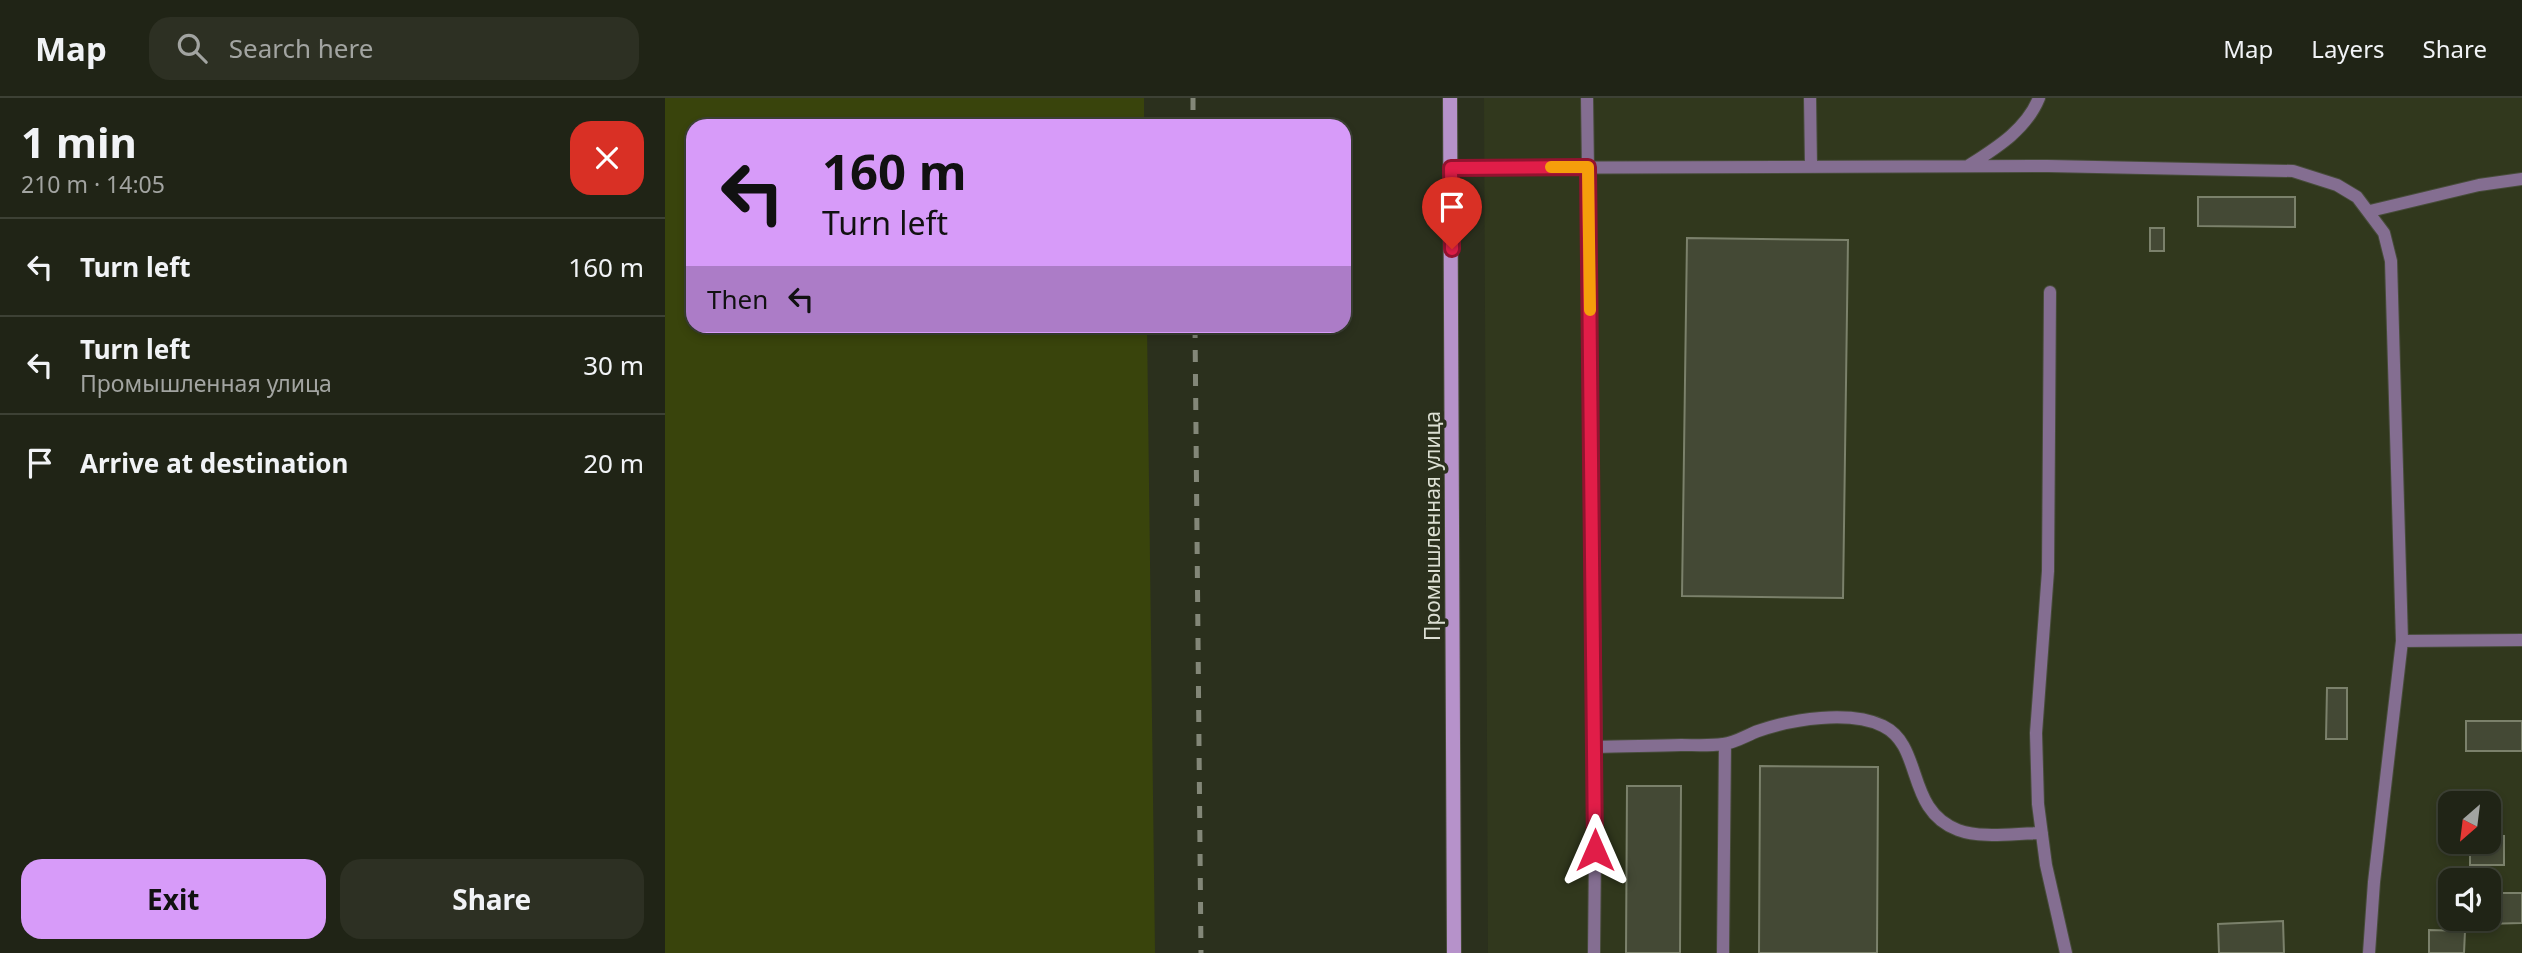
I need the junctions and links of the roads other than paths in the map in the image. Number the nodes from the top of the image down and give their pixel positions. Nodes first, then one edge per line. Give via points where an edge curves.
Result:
1 (1450, 98) edge
2 (1587, 98) edge
3 (1810, 98) edge
4 (2039, 98) edge
5 (1811, 166) junction
6 (1968, 166) junction
7 (1588, 167) junction
8 (1451, 168) junction
9 (2522, 179) edge
10 (2370, 211) junction
11 (2050, 292) dead end
12 (2522, 640) edge
13 (2402, 641) junction
14 (1725, 744) junction
15 (1596, 747) junction
16 (2042, 833) junction
17 (1454, 953) edge
18 (1594, 953) edge
19 (1723, 953) edge
20 (2066, 953) edge
21 (2369, 953) edge

1 - 8 street, Промышленная улица
2 - 7 lane
3 - 5 lane
4 - 6 lane via 2015,132
5 - 6 lane
5 - 7 lane
6 - 10 lane via 2293,171 2337,185
7 - 8 lane
7 - 15 lane
8 - 17 street, Промышленная улица
9 - 10 lane
10 - 13 lane via 2384,233 2391,261
11 - 16 lane via 2048,571 2036,733
12 - 13 lane
13 - 21 lane
14 - 15 lane
14 - 16 lane via 1805,719 1868,721 1898,736 1918,787 1940,821 1978,834
14 - 19 lane
15 - 18 lane
16 - 20 lane

